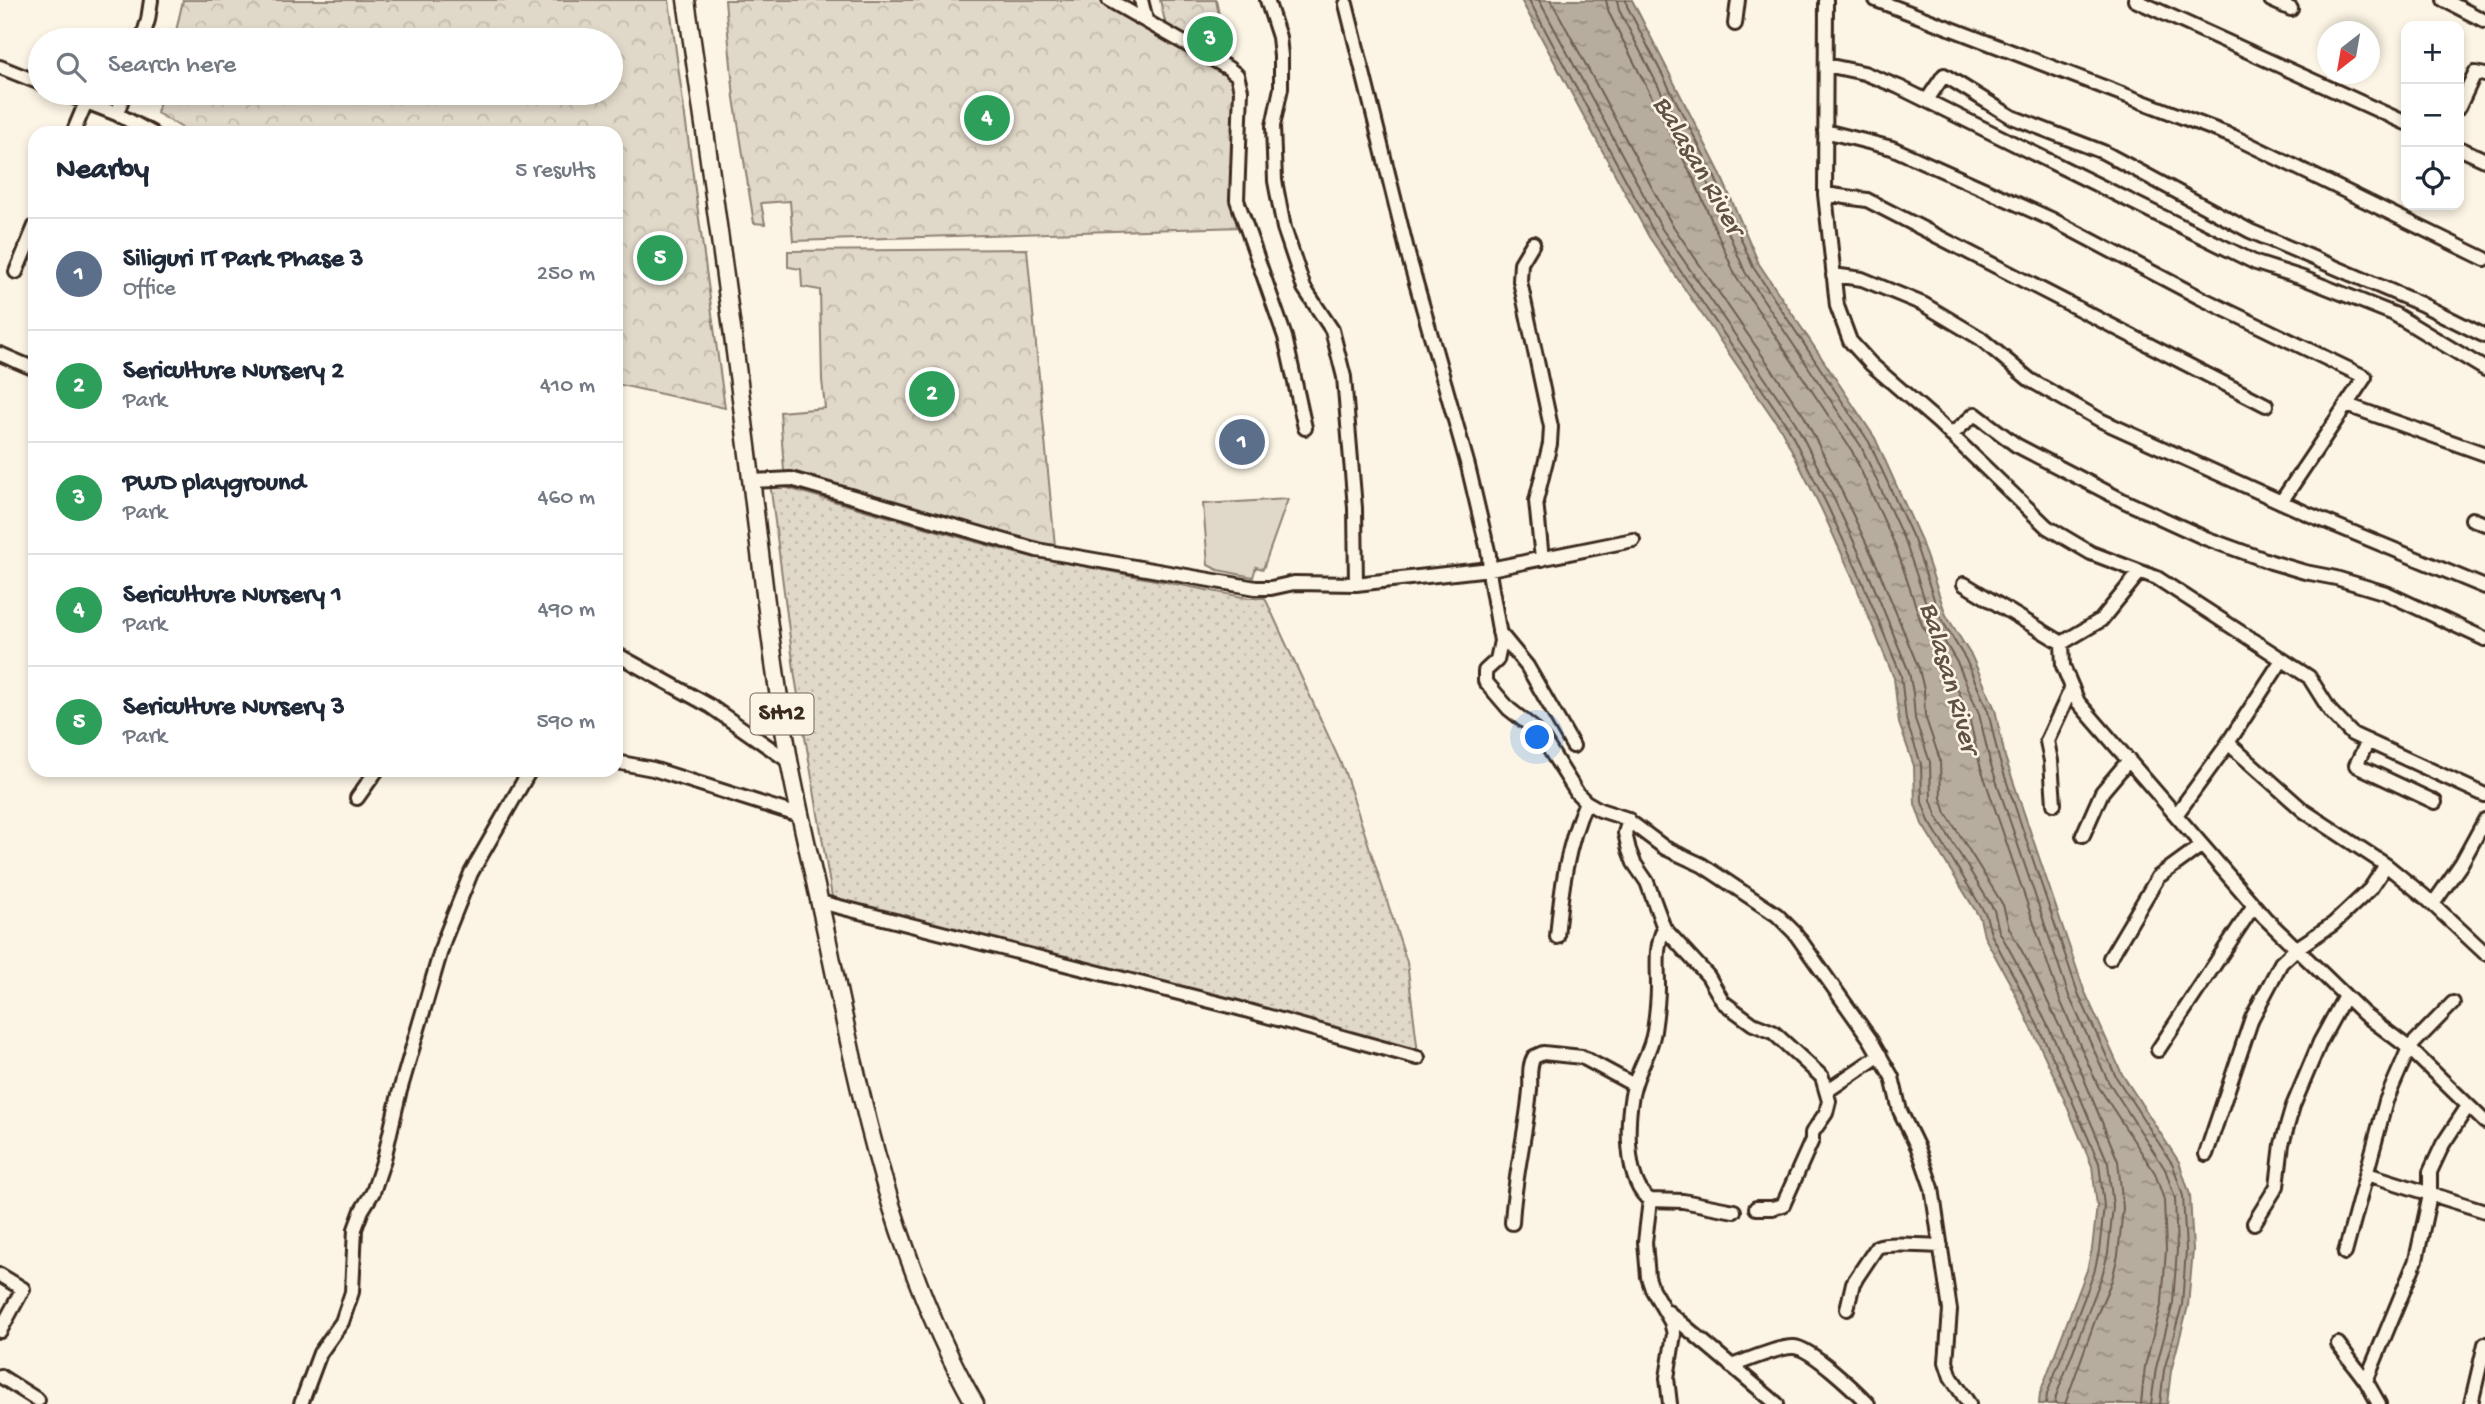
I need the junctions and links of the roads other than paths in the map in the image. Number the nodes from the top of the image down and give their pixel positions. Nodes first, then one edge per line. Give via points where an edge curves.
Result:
1 (151, 0) edge
2 (686, 0) edge
3 (1110, 0) edge
4 (1141, 0) edge
5 (1267, 0) edge
6 (1738, 0) edge
7 (1826, 0) edge
8 (1877, 0) edge
9 (2135, 0) edge
10 (2272, 0) edge
11 (2444, 0) edge
12 (1346, 5) dead end
13 (2291, 9) dead end
14 (1146, 20) junction
15 (2485, 21) edge
16 (1735, 24) dead end
17 (146, 28) edge
18 (1826, 65) junction
19 (0, 67) edge
20 (2485, 75) edge
21 (28, 78) edge
22 (2464, 96) edge
23 (1927, 100) junction
24 (85, 105) edge
25 (94, 105) edge
26 (120, 105) edge
27 (117, 114) junction
28 (2401, 121) edge
29 (76, 126) edge
30 (139, 126) edge
31 (1825, 131) junction
32 (2464, 150) edge
33 (2485, 160) edge
34 (1825, 194) junction
35 (28, 243) edge
36 (1533, 243) dead end
37 (2485, 259) edge
38 (16, 272) dead end
39 (1833, 275) junction
40 (2485, 336) edge
41 (0, 354) edge
42 (28, 366) edge
43 (2485, 369) edge
44 (2266, 405) dead end
45 (2347, 405) junction
46 (1305, 428) dead end
47 (1951, 435) junction
48 (2485, 454) edge
49 (752, 481) junction
50 (2281, 502) junction
51 (2472, 519) dead end
52 (2485, 524) edge
53 (1633, 540) dead end
54 (1542, 559) junction
55 (1490, 569) junction
56 (2140, 572) junction
57 (1356, 584) junction
58 (1964, 584) dead end
59 (2485, 587) edge
60 (1499, 632) junction
61 (2485, 639) edge
62 (2063, 643) junction
63 (623, 658) edge
64 (2282, 660) junction
65 (2072, 687) junction
66 (2368, 741) junction
67 (2228, 743) junction
68 (1573, 746) dead end
69 (2129, 760) junction
70 (790, 762) junction
71 (623, 763) edge
72 (372, 777) edge
73 (526, 777) edge
74 (2485, 795) edge
75 (357, 798) dead end
76 (1586, 802) junction
77 (2435, 802) dead end
78 (2054, 804) dead end
79 (2176, 815) junction
80 (801, 816) junction
81 (1629, 820) junction
82 (2485, 820) edge
83 (2083, 835) dead end
84 (2202, 845) junction
85 (2386, 865) junction
86 (820, 902) junction
87 (2433, 904) junction
88 (2254, 905) junction
89 (1664, 929) junction
90 (1557, 937) dead end
91 (2297, 948) junction
92 (2485, 953) edge
93 (2110, 958) dead end
94 (2346, 996) junction
95 (2453, 1003) dead end
96 (2409, 1048) junction
97 (2158, 1050) dead end
98 (1880, 1055) junction
99 (1418, 1058) dead end
100 (1634, 1085) junction
101 (1827, 1091) junction
102 (2468, 1106) junction
103 (2484, 1118) edge
104 (2206, 1154) dead end
105 (2367, 1174) junction
106 (2430, 1195) junction
107 (1650, 1200) junction
108 (1756, 1208) dead end
109 (1734, 1211) dead end
110 (2485, 1211) edge
111 (1512, 1223) dead end
112 (2254, 1223) dead end
113 (1941, 1246) junction
114 (2346, 1254) dead end
115 (0, 1275) edge
116 (1664, 1309) junction
117 (1847, 1309) dead end
118 (0, 1331) edge
119 (2338, 1344) dead end
120 (2485, 1344) edge
121 (1731, 1366) junction
122 (0, 1376) edge
123 (2366, 1381) junction
124 (38, 1400) dead end
125 (301, 1404) edge
126 (975, 1404) edge
127 (1670, 1404) edge
128 (1777, 1404) edge
129 (1868, 1404) edge
130 (1969, 1404) edge
131 (2379, 1404) edge
132 (2471, 1404) edge

1 - 17 street
2 - 49 main road, SH12
3 - 14 street
4 - 14 street
5 - 57 street via 1279,37 1281,68 1273,126 1275,181 1284,228 1304,288 1332,330 1344,377
6 - 16 street
7 - 18 street
8 - 37 street via 2232,136
9 - 28 street
10 - 13 street
11 - 15 street
12 - 55 street via 1409,258 1468,466
14 - 46 street via 1239,79 1237,200 1285,337
18 - 23 street via 1864,73
18 - 31 street
19 - 21 street
20 - 22 street via 2475,73
23 - 40 street via 1944,75 2012,117 2103,152 2250,231
23 - 43 street via 2256,263 2393,314
24 - 29 street
25 - 27 street
26 - 27 street
27 - 30 street
31 - 34 street
31 - 45 street via 1892,148 2038,213 2365,377
32 - 33 street
34 - 39 street
34 - 44 street via 1867,200
35 - 38 street
36 - 54 street via 1519,271 1551,426 1535,500
39 - 47 street via 1837,306 1850,341
39 - 50 street via 1862,279 1923,304 1980,338 2031,380 2102,421
41 - 42 street
45 - 48 street
45 - 50 street
47 - 56 street via 2048,527 2091,552
47 - 61 street via 1975,414 2016,445 2205,538 2271,562 2386,593
49 - 57 street via 791,479 1037,550 1248,587
49 - 70 main road, SH12
50 - 59 street
51 - 52 street
53 - 54 street
54 - 55 street
55 - 57 street
55 - 60 street
56 - 62 street via 2101,621
56 - 64 street via 2157,578
58 - 62 street
60 - 68 street via 1527,666
60 - 76 street via 1500,652 1485,671 1485,681 1545,742
62 - 65 street via 2063,666
63 - 70 street via 710,706
64 - 66 street via 2309,677 2330,712 2352,734
64 - 67 street
65 - 69 street via 2078,702
65 - 78 street via 2047,741
66 - 74 street
66 - 77 street via 2356,765
67 - 79 street
67 - 85 street via 2304,811
69 - 79 street
69 - 83 street via 2102,792
70 - 80 main road, SH12
71 - 80 street
72 - 75 street
73 - 125 street via 471,873 444,940 384,1159 355,1229 352,1292 342,1322 320,1353
76 - 81 street
76 - 90 street via 1561,885
79 - 84 street
80 - 86 main road, SH12
81 - 89 street via 1625,833 1629,850
81 - 98 street via 1665,848 1702,865 1777,915 1795,933
82 - 87 street
84 - 88 street
84 - 93 street via 2158,877
85 - 87 street
85 - 91 street via 2370,889 2333,924
86 - 99 street
86 - 126 main road, SH12 via 854,1069 907,1256
87 - 92 street
88 - 91 street
88 - 97 street
89 - 100 street via 1657,953 1654,1031
89 - 101 street via 1708,976 1723,1002 1773,1032 1815,1068
91 - 94 street
91 - 104 street via 2281,963 2252,1018
94 - 96 street
94 - 112 street via 2293,1106 2281,1144 2277,1186
95 - 96 street
96 - 102 street
96 - 105 street via 2386,1101
98 - 101 street
98 - 113 street via 1929,1180
100 - 107 street via 1628,1137 1637,1184
100 - 111 street via 1582,1057 1543,1053 1534,1057
101 - 108 street via 1826,1113 1812,1133 1783,1205
102 - 103 street
102 - 106 street via 2430,1172
105 - 106 street
105 - 114 street
106 - 110 street
106 - 123 street via 2416,1260
107 - 109 street
107 - 116 street via 1645,1242 1648,1277
113 - 117 street via 1877,1247 1853,1283
113 - 130 street via 1951,1319 1946,1362
115 - 118 street via 23,1289
116 - 121 street
116 - 127 street via 1675,1340 1667,1378
119 - 123 street
120 - 132 street
121 - 128 street
121 - 129 street via 1789,1347 1801,1348
122 - 124 street
123 - 131 street

